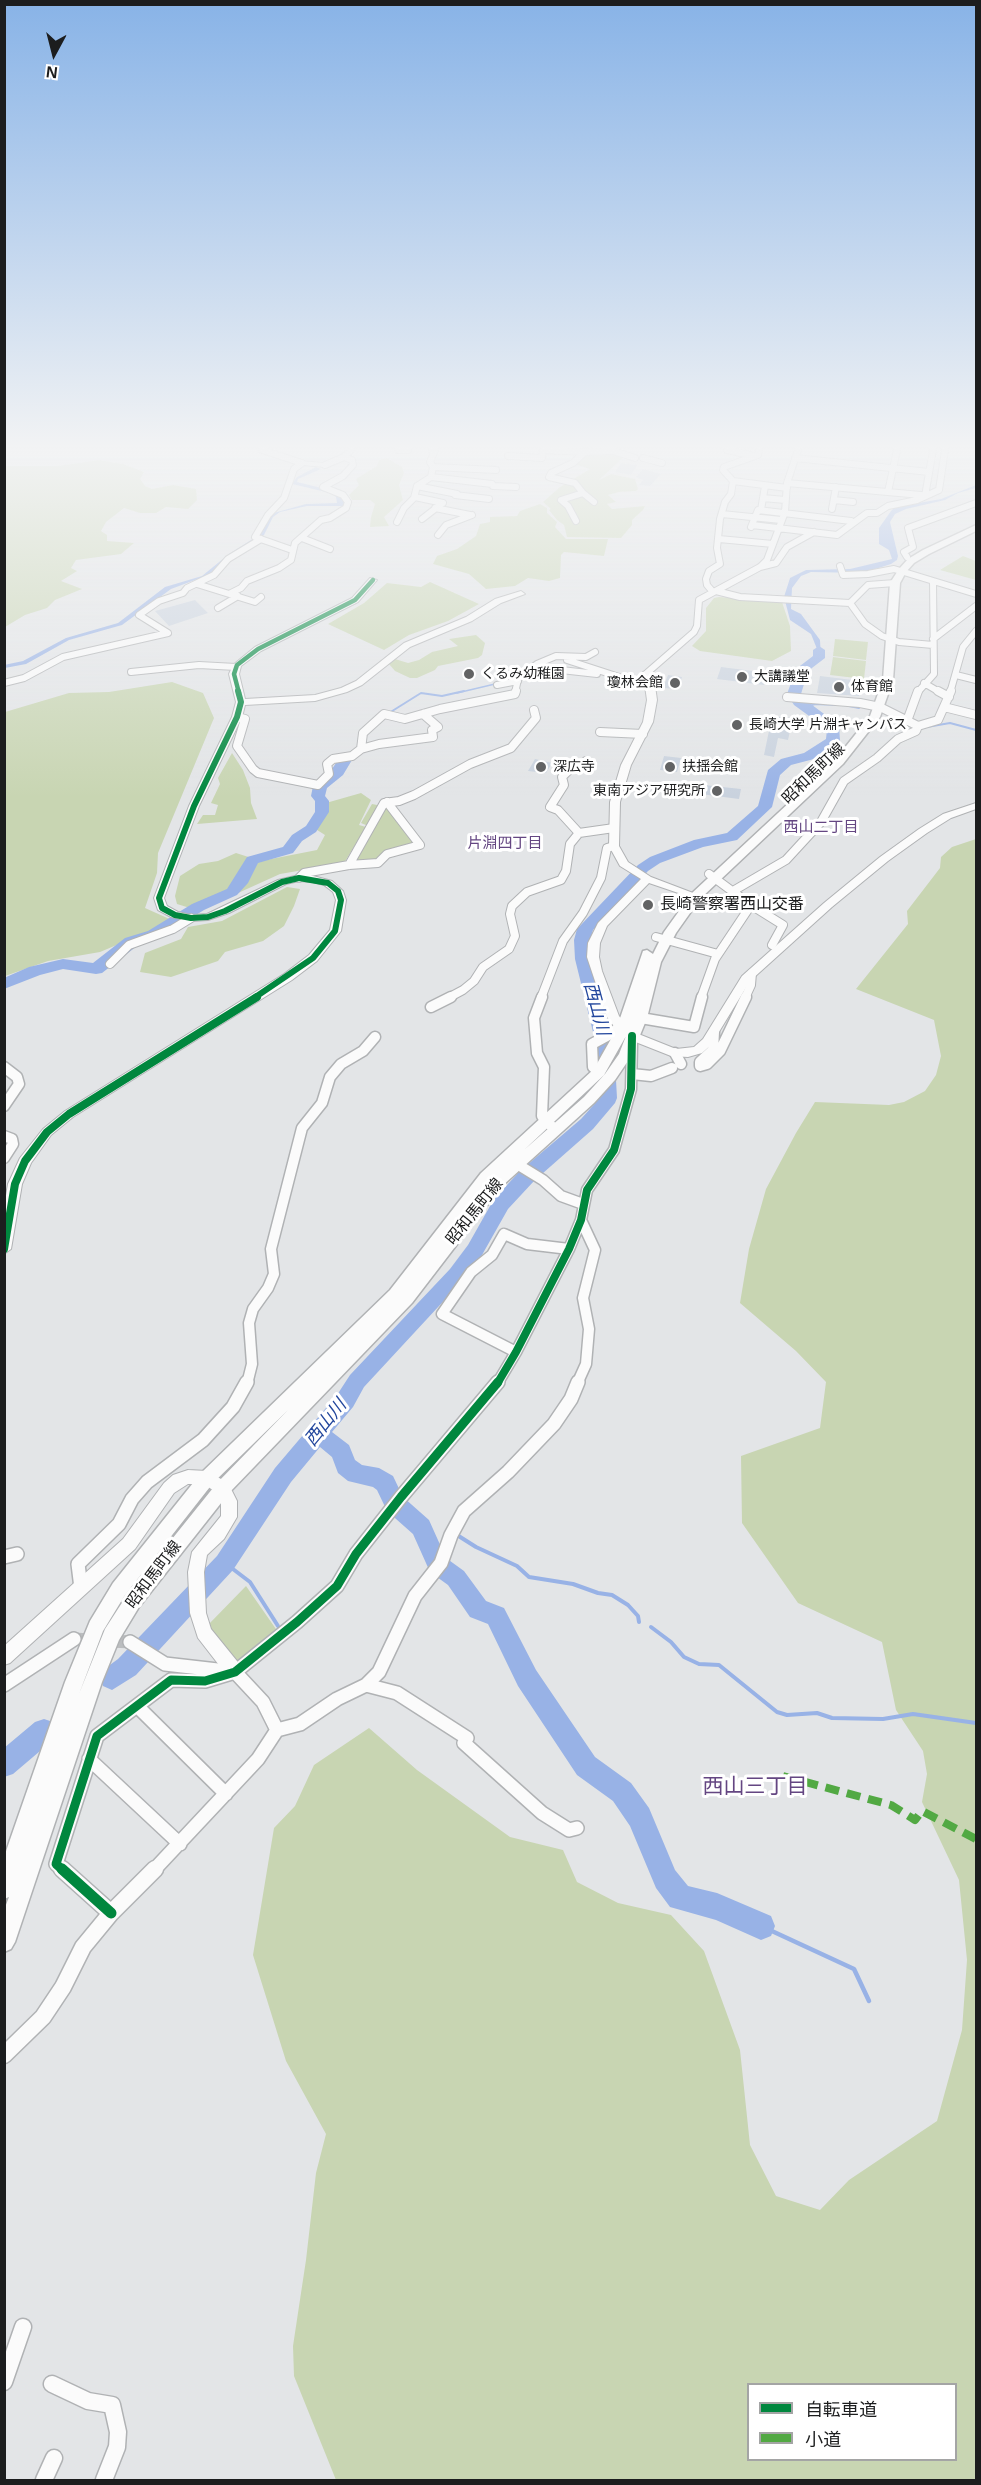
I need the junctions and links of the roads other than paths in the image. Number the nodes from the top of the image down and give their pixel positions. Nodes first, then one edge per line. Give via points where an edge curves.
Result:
1 (224, 566) edge
2 (282, 566) edge
3 (717, 566) edge
4 (764, 566) edge
5 (901, 566) edge
6 (904, 566) edge
7 (760, 567) joint
8 (840, 567) dead end
9 (898, 570) junction
10 (373, 580) dead end
11 (933, 580) junction
12 (196, 581) junction
13 (891, 583) junction
14 (714, 592) junction
15 (521, 594) dead end
16 (976, 594) edge
17 (234, 595) junction
18 (261, 597) dead end
19 (850, 603) junction
20 (976, 606) edge
21 (218, 608) dead end
22 (976, 631) edge
23 (886, 638) junction
24 (90, 640) dead end
25 (933, 642) junction
26 (99, 648) junction
27 (595, 652) dead end
28 (561, 657) junction
29 (236, 667) junction
30 (131, 672) dead end
31 (648, 672) joint
32 (526, 674) junction
33 (586, 674) junction
34 (608, 674) junction
35 (956, 675) junction
36 (976, 680) edge
37 (518, 681) junction
38 (4, 683) edge
39 (589, 683) dead end
40 (924, 683) junction
41 (497, 685) dead end
42 (650, 687) junction
43 (787, 697) dead end
44 (949, 697) junction
45 (241, 702) junction
46 (876, 706) junction
47 (944, 707) junction
48 (534, 710) dead end
49 (423, 714) junction
50 (976, 715) edge
51 (237, 717) junction
52 (907, 721) junction
53 (918, 727) junction
54 (600, 732) dead end
55 (643, 734) junction
56 (362, 749) junction
57 (586, 761) dead end
58 (387, 802) junction
59 (976, 806) edge
60 (614, 828) junction
61 (579, 833) junction
62 (614, 846) junction
63 (349, 865) junction
64 (713, 876) junction
65 (298, 878) junction
66 (647, 879) junction
67 (733, 891) junction
68 (692, 895) junction
69 (752, 904) junction
70 (191, 918) junction
71 (661, 938) junction
72 (772, 945) dead end
73 (718, 954) junction
74 (110, 964) dead end
75 (752, 973) junction
76 (430, 1007) dead end
77 (634, 1017) junction
78 (621, 1032) junction
79 (714, 1032) junction
80 (375, 1037) dead end
81 (675, 1053) junction
82 (4, 1067) edge
83 (632, 1074) junction
84 (597, 1081) junction
85 (4, 1106) edge
86 (550, 1127) junction
87 (4, 1136) edge
88 (4, 1158) edge
89 (516, 1164) junction
90 (583, 1204) junction
91 (580, 1220) junction
92 (5, 1234) edge
93 (4, 1249) edge
94 (569, 1249) junction
95 (516, 1352) junction
96 (215, 1483) junction
97 (81, 1588) junction
98 (74, 1639) tunnel mouth
99 (130, 1642) tunnel mouth
100 (4, 1657) edge
101 (236, 1672) junction
102 (4, 1685) edge
103 (366, 1685) junction
104 (138, 1707) junction
105 (277, 1730) junction
106 (89, 1759) junction
107 (226, 1794) junction
108 (577, 1828) dead end
109 (180, 1844) junction
110 (4, 1889) edge
111 (111, 1912) junction
112 (4, 1942) edge
113 (4, 2055) edge
114 (23, 2326) dead end
115 (4, 2382) edge
116 (52, 2384) dead end
117 (54, 2458) dead end
118 (44, 2481) edge
119 (104, 2481) edge

1 - 12 street via 214,575
2 - 17 street via 247,581
3 - 14 street via 706,579
4 - 7 street
5 - 9 main road, 昭和馬町線
6 - 9 main road, 昭和馬町線
7 - 14 street
8 - 9 street via 843,575
9 - 11 street
9 - 13 main road, 昭和馬町線
10 - 29 street via 355,600 249,654
11 - 16 street
11 - 25 street
12 - 17 street
12 - 26 street via 183,593 159,601 139,615 168,633
13 - 19 street via 868,585
13 - 23 main road, 昭和馬町線
14 - 19 street
14 - 31 street via 699,600 696,629
15 - 45 street via 498,601 469,619 407,645 359,683 344,690 315,698
17 - 18 street via 255,603
17 - 21 street
19 - 23 street via 865,624
20 - 25 street
22 - 35 street via 963,647
23 - 25 street
23 - 46 main road, 昭和馬町線 via 888,680
24 - 26 street
25 - 40 street via 934,674
26 - 38 street via 63,657 24,678
27 - 28 street via 586,657
28 - 32 street via 537,664
28 - 34 street
29 - 30 street via 199,665
29 - 45 street
31 - 42 street
32 - 33 street via 552,669
32 - 37 street
33 - 34 street
33 - 39 street
34 - 42 street
35 - 36 street
35 - 44 street
37 - 41 street
37 - 49 street via 515,694
40 - 44 street
40 - 52 street
42 - 55 street via 652,700
43 - 46 street
44 - 47 street
45 - 51 street
46 - 52 street
46 - 64 main road, 昭和馬町線 via 869,727 839,762
47 - 50 street
47 - 53 street via 938,720
48 - 58 street via 536,718 511,748 463,767 414,795
49 - 56 street via 405,719 384,714 363,733
49 - 56 street via 438,726 432,730 433,737
51 - 56 street via 245,719 237,746 258,773 318,785 329,774 327,764 333,759 352,756
51 - 70 street via 194,806 159,898 162,908
52 - 53 street
53 - 67 street via 844,781 821,822 786,860
54 - 55 street
55 - 60 street via 626,765 615,802
57 - 61 street via 573,766 562,777 564,786 550,807 558,810
58 - 63 street
58 - 63 street via 420,845 387,855 378,863
59 - 75 street via 947,816 884,859
60 - 61 street
60 - 62 street
61 - 76 street via 570,844 561,880 527,892 512,906 515,936 509,949 483,966 463,990
62 - 66 street via 624,864
62 - 86 street via 607,848 601,878 583,913 562,941 534,1018 537,1053 544,1067 543,1116
63 - 65 street via 304,873
64 - 67 street
64 - 68 main road, 昭和馬町線
65 - 70 street via 282,882 225,912
65 - 92 street via 328,883 342,900 335,931 325,945 288,977 69,1114 47,1132 25,1161 15,1184
66 - 68 street
66 - 78 street via 602,925 594,944 596,971
67 - 69 street
68 - 71 main road, 昭和馬町線
69 - 72 street via 783,925
69 - 73 street
70 - 74 street via 129,945
71 - 73 street
71 - 77 main road, 昭和馬町線
73 - 77 street via 694,1027
75 - 79 street
75 - 79 street via 751,985 720,1051 700,1066 713,1050
77 - 78 main road, 昭和馬町線
77 - 78 street
78 - 81 street
78 - 83 street
78 - 84 main road, 昭和馬町線
78 - 84 main road, 昭和馬町線 via 625,1055
78 - 84 street via 592,1044
79 - 81 street via 698,1050
80 - 97 street via 330,1077 322,1103 302,1128 272,1247 274,1274 249,1323 252,1364 247,1384 233,1407 203,1440 147,1482 132,1499 119,1524 78,1564
81 - 83 street via 677,1066 651,1076
82 - 85 street via 17,1077 19,1084
83 - 90 street via 614,1150 594,1177
84 - 86 main road, 昭和馬町線
86 - 89 main road, 昭和馬町線
87 - 88 street via 12,1139 13,1144
89 - 90 street via 561,1196
89 - 96 main road, 昭和馬町線 via 467,1200 395,1294
90 - 91 street
91 - 94 street
91 - 103 street via 595,1250 583,1298 589,1329 586,1364 578,1383 554,1424 464,1511 439,1566 415,1596 379,1672
92 - 93 street
94 - 95 street
94 - 95 street via 527,1244 504,1234 492,1255 471,1272 442,1314
95 - 101 street via 495,1387 356,1554 337,1586
96 - 97 street via 188,1477 178,1480 129,1544
96 - 101 street via 230,1501 230,1517 200,1552 196,1572 198,1613 204,1633
96 - 110 main road, 昭和馬町線 via 119,1589 96,1627
96 - 112 main road, 昭和馬町線 via 112,1635
97 - 100 street
98 - 102 street
99 - 101 street via 165,1664
101 - 104 street via 205,1681 171,1680
101 - 105 street via 263,1702
103 - 105 street via 300,1724
103 - 108 street via 398,1693 467,1738 464,1743 542,1813 569,1830
104 - 106 street via 98,1736
104 - 107 street
105 - 107 street via 258,1759
106 - 109 street
106 - 111 street via 56,1864
107 - 109 street
109 - 111 street
111 - 113 street via 83,1947 43,2016
114 - 115 street
116 - 119 street via 88,2402 112,2405 117,2447
117 - 118 street

